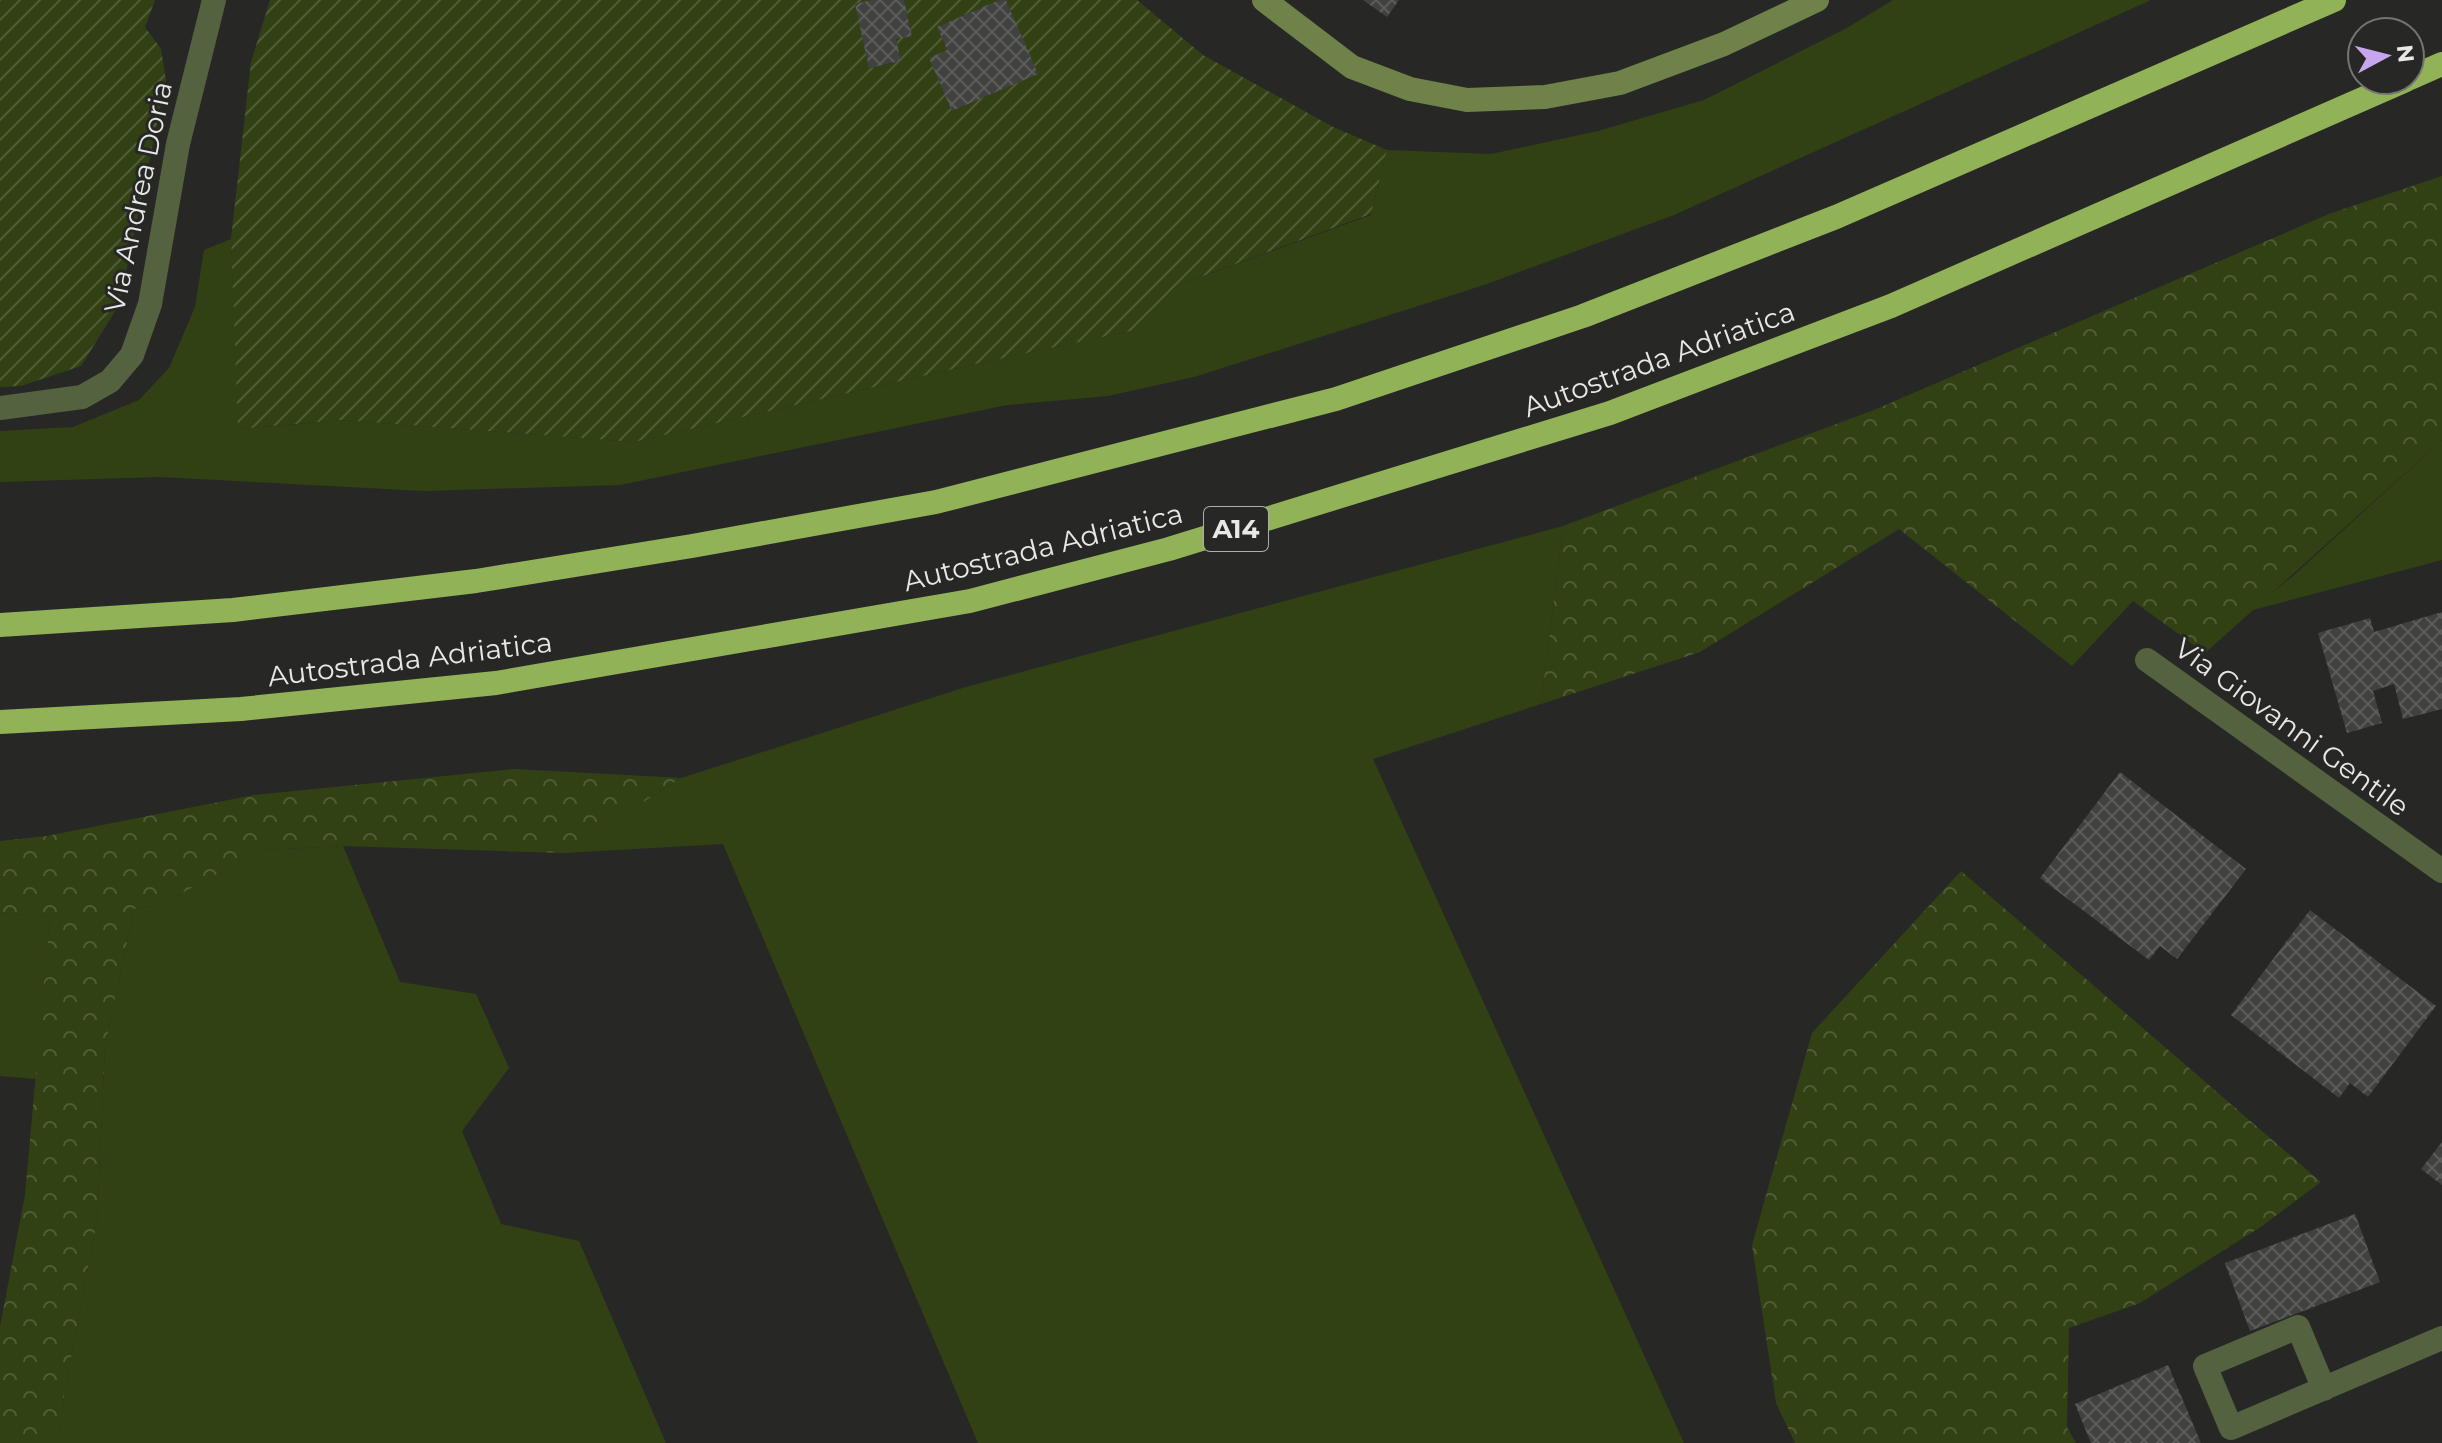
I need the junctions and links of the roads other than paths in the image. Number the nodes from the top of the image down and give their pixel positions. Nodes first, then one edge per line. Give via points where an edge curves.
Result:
1 (214, 0) edge
2 (1264, 0) edge
3 (1817, 0) edge
4 (2334, 0) edge
5 (2369, 96) edge
6 (0, 408) edge
7 (0, 625) edge
8 (2147, 660) dead end
9 (0, 722) edge
10 (2442, 871) edge
11 (2442, 1338) edge
12 (2324, 1389) junction
13 (2230, 1436) edge

1 - 6 street, Via Andrea Doria via 178,144 150,304 132,355 110,381 82,397
2 - 3 main road via 1352,67 1410,89 1467,100 1545,97 1620,83 1724,44
4 - 7 highway via 1836,217 1583,316 1336,399 936,502 692,546 476,581 233,610
5 - 9 highway, Autostrada Adriatica / A14 via 1891,306 1610,413 1169,549 970,601 496,683 241,709
8 - 10 street, Via Giovanni Gentile
11 - 12 street
12 - 13 street
12 - 13 street via 2298,1327 2205,1366

